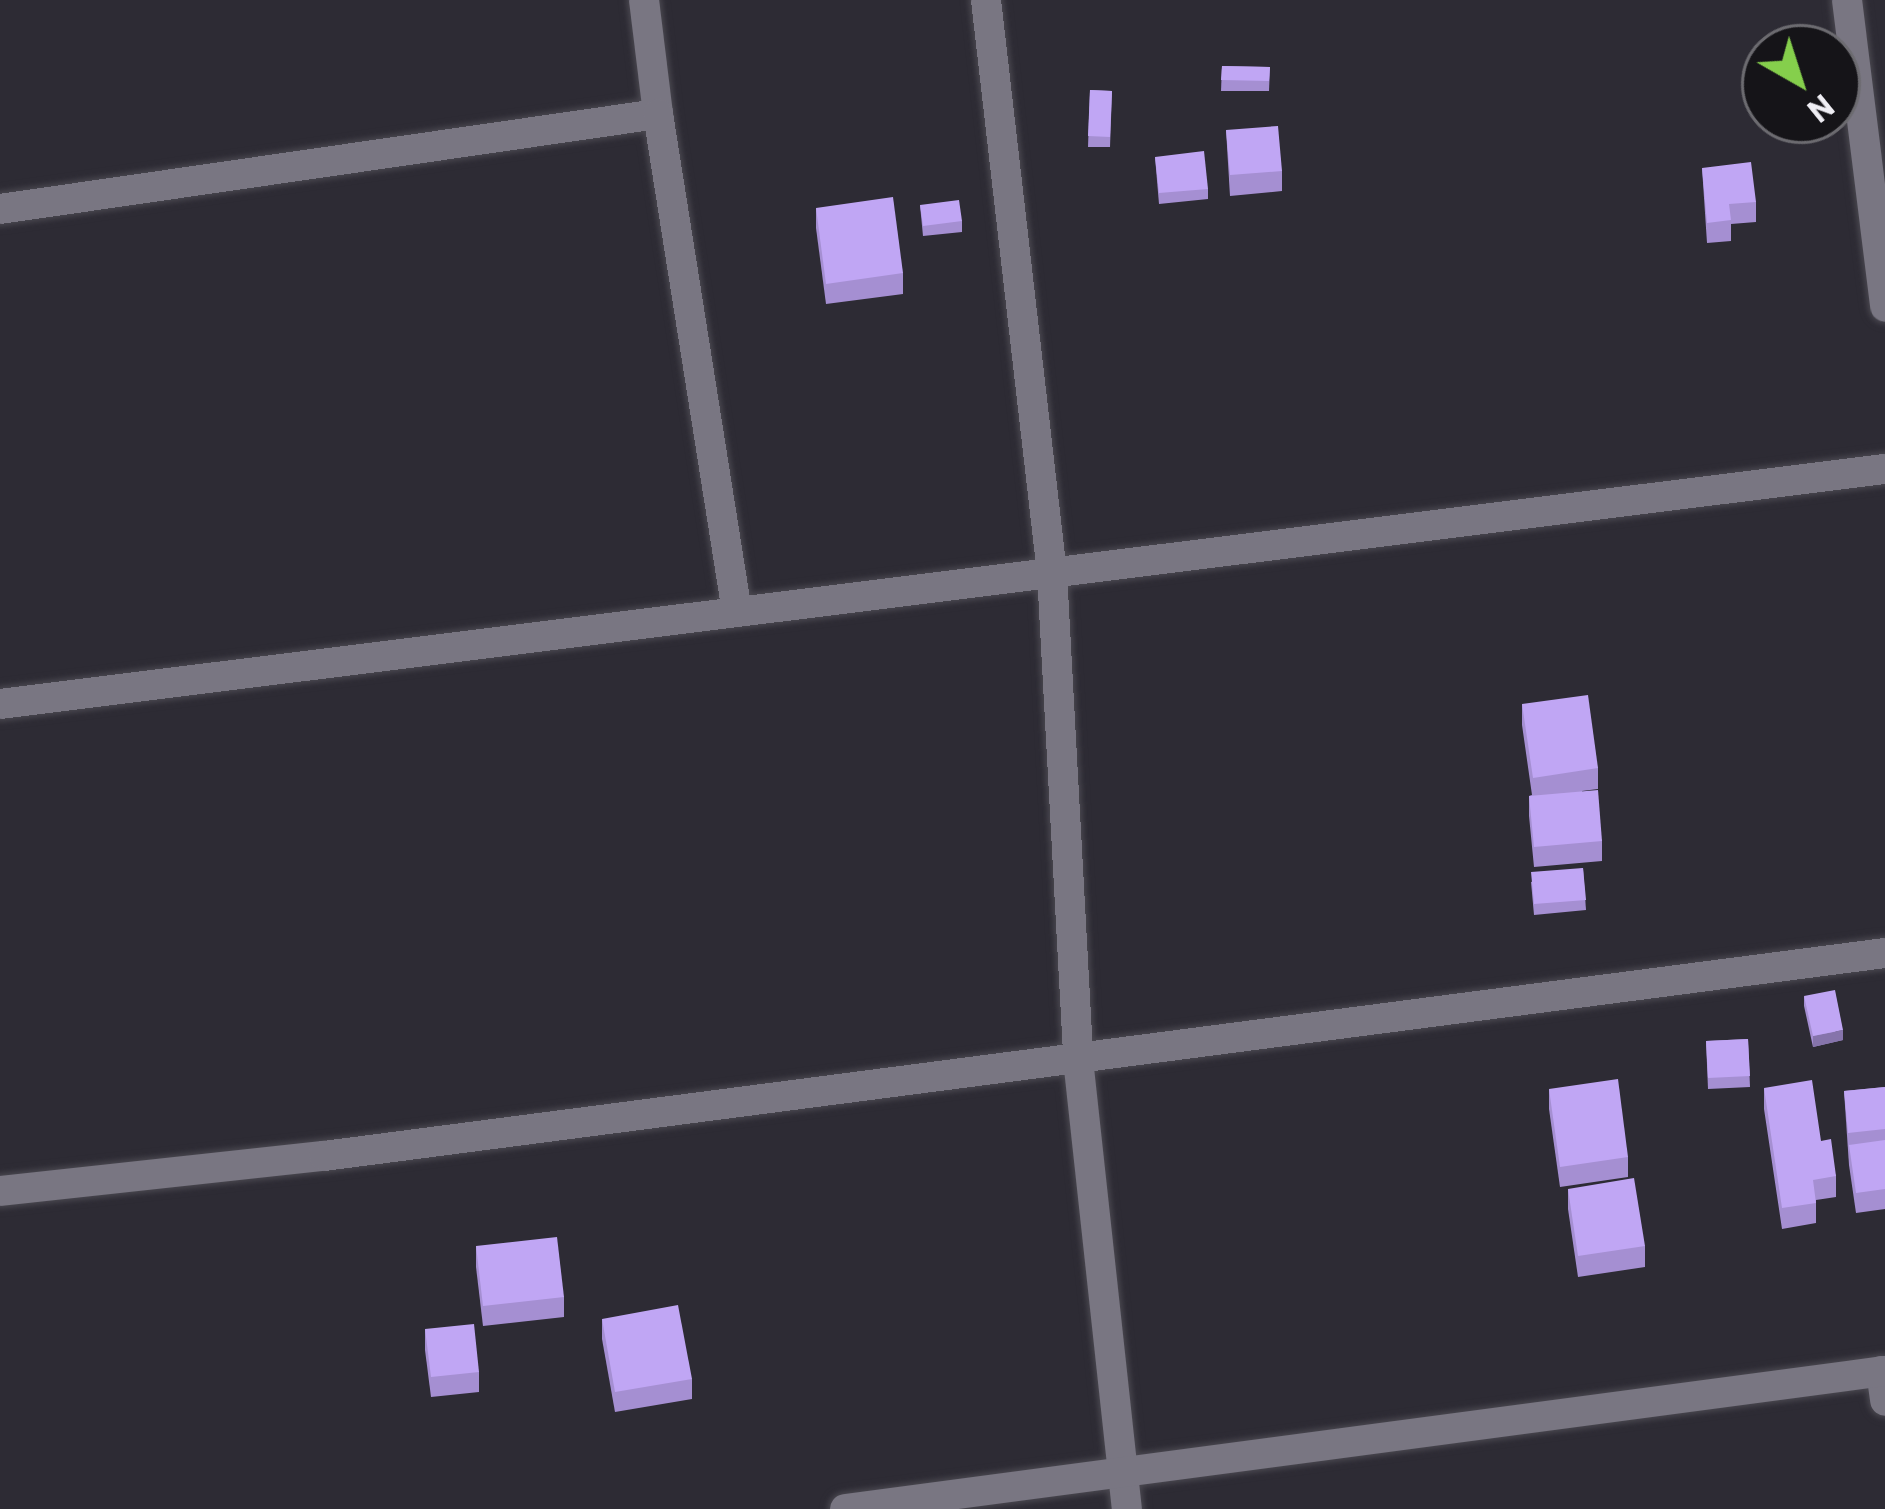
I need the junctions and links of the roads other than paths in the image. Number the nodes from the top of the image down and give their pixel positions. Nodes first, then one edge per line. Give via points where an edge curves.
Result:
1 (644, 0) edge
2 (986, 0) edge
3 (1847, 0) edge
4 (658, 114) junction
5 (0, 208) edge
6 (1885, 307) edge
7 (1885, 469) edge
8 (1052, 573) junction
9 (737, 612) junction
10 (0, 704) edge
11 (1885, 953) edge
12 (1078, 1058) junction
13 (0, 1191) edge
14 (1883, 1381) edge
15 (1123, 1476) junction
16 (845, 1509) edge
17 (1127, 1509) edge

1 - 4 street
2 - 8 street
3 - 6 street
4 - 5 street
4 - 9 street
7 - 8 street
8 - 9 street
8 - 12 street
9 - 10 street
11 - 12 street
12 - 13 street
12 - 15 street
14 - 15 street
15 - 16 street
15 - 17 street

